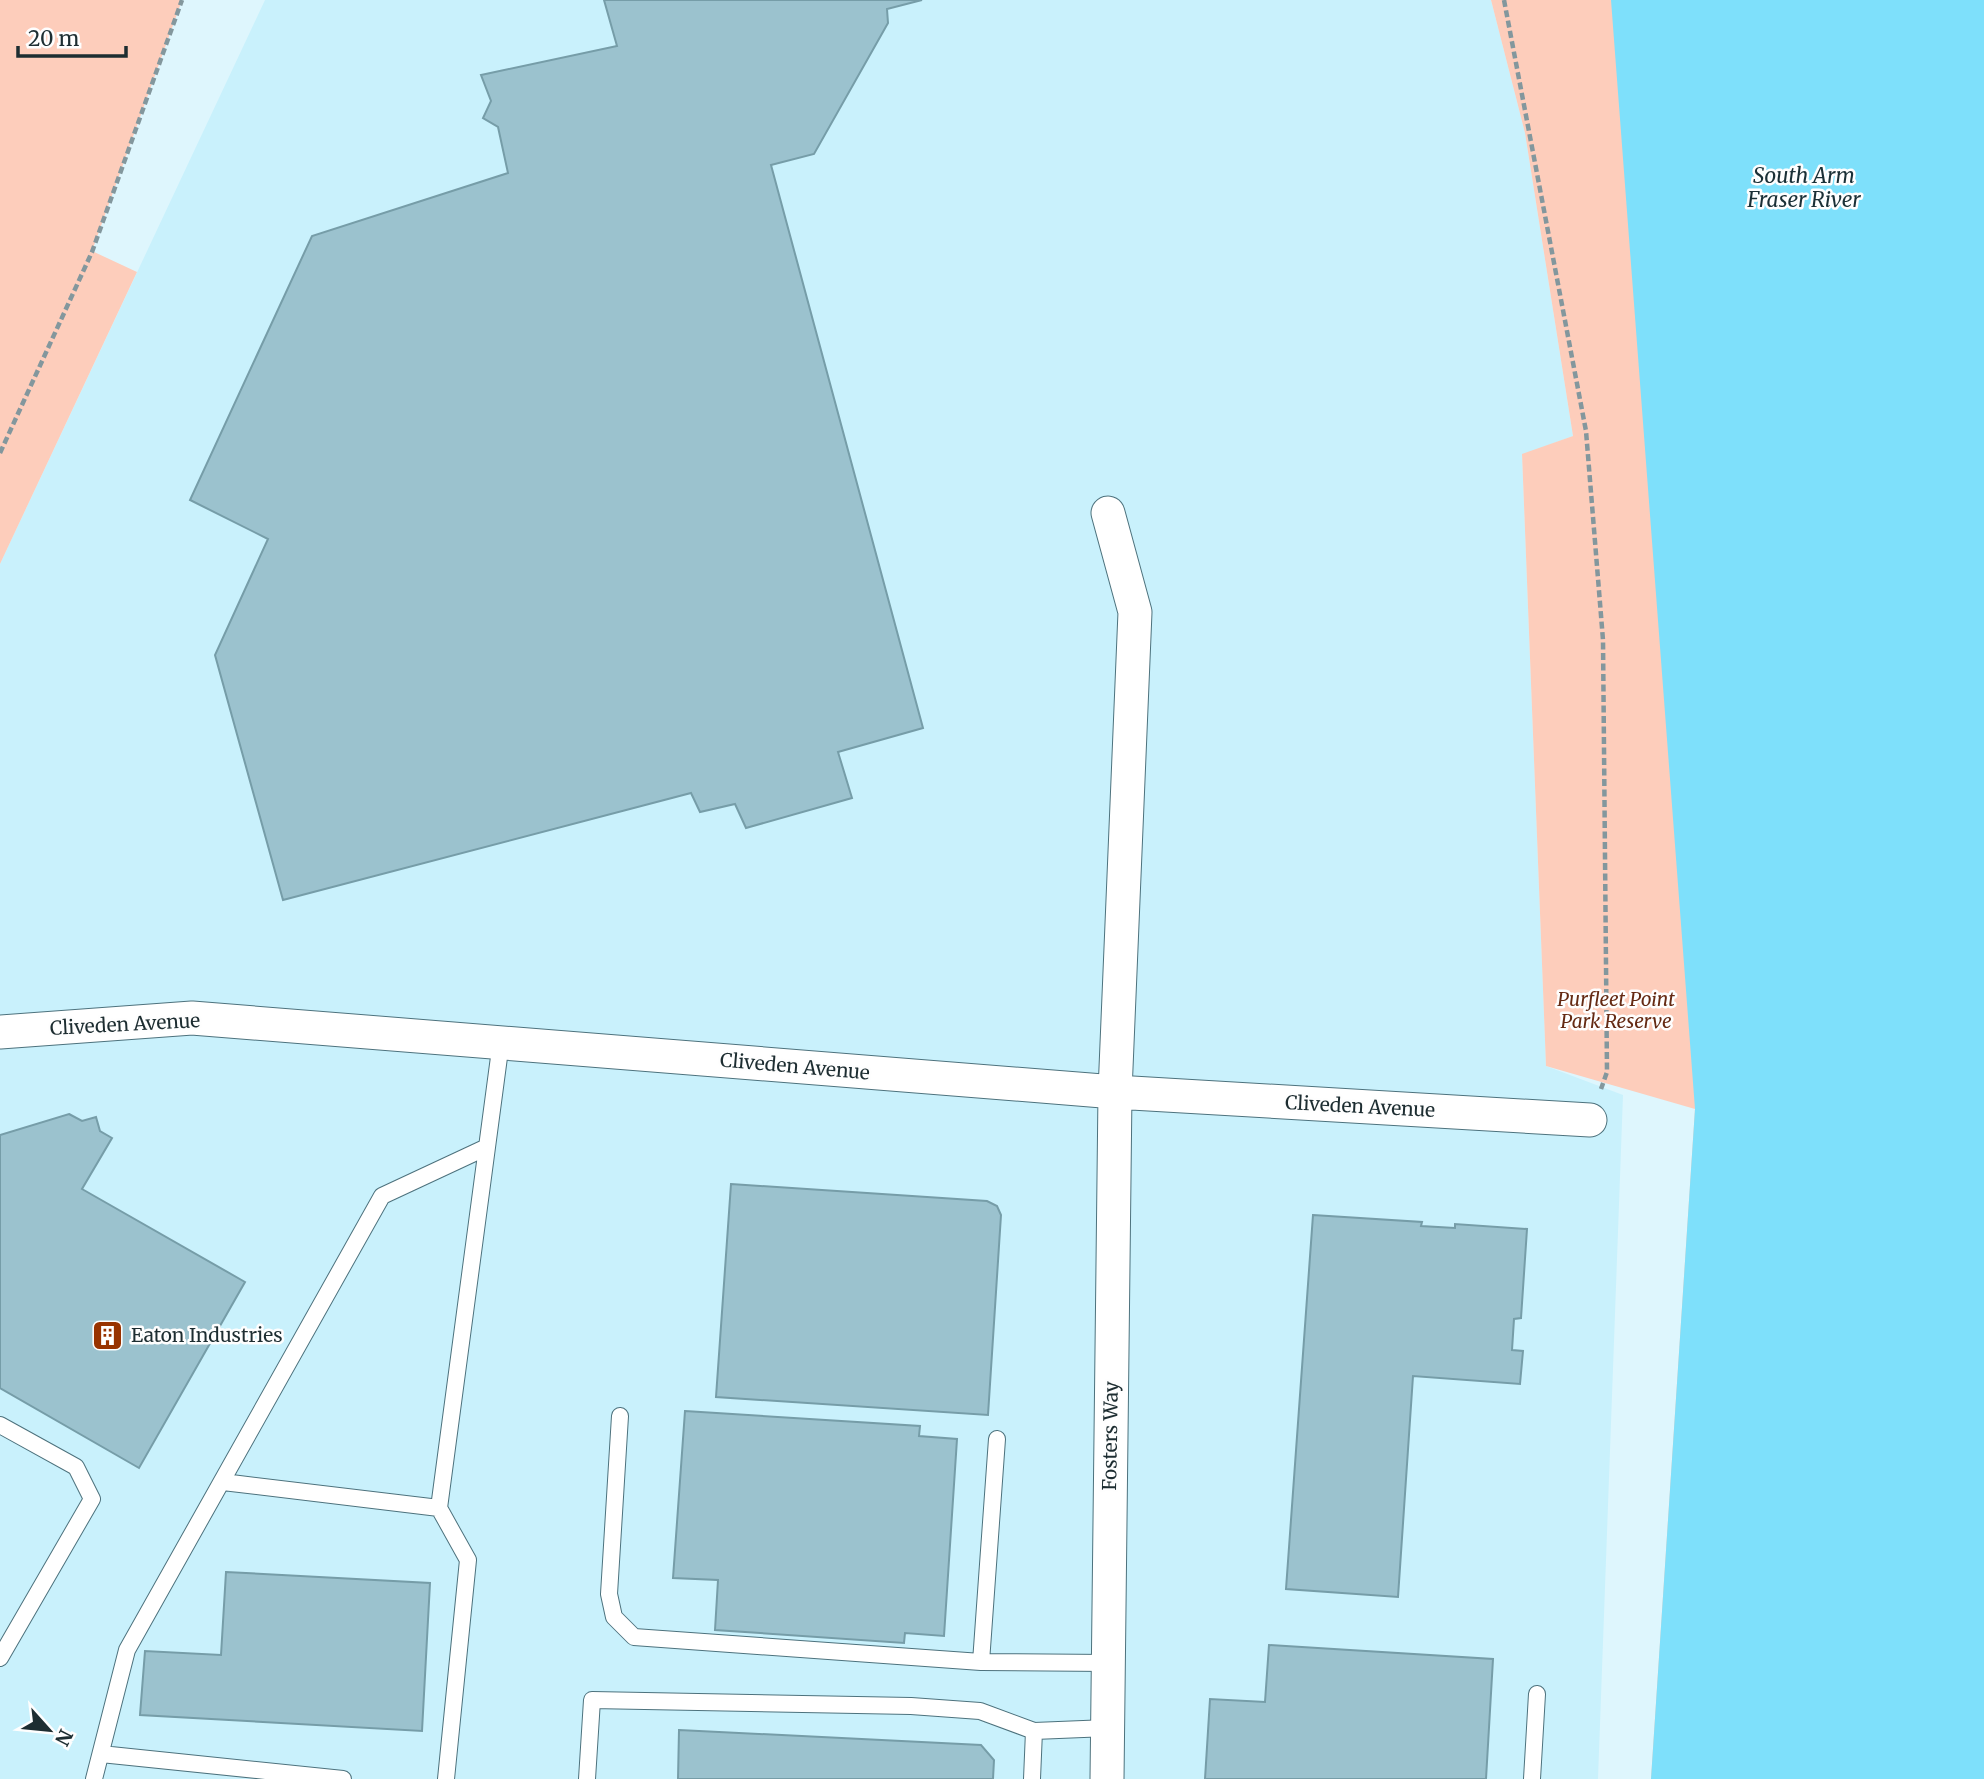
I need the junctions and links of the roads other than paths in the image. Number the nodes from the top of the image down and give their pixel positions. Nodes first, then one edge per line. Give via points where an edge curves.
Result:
1 (1108, 513) dead end
2 (0, 1032) edge
3 (501, 1042) junction
4 (1115, 1092) junction
5 (1590, 1120) road end
6 (487, 1147) junction
7 (620, 1416) dead end
8 (0, 1425) edge
9 (997, 1439) dead end
10 (223, 1482) junction
11 (439, 1508) junction
12 (0, 1658) edge
13 (981, 1662) junction
14 (1108, 1663) junction
15 (1537, 1694) dead end
16 (1108, 1728) junction
17 (1034, 1731) junction
18 (101, 1754) junction
19 (240, 1774) edge
20 (94, 1779) edge
21 (343, 1779) edge
22 (446, 1779) edge
23 (587, 1779) edge
24 (1032, 1779) edge
25 (1107, 1779) edge
26 (1532, 1779) edge

1 - 4 street, Fosters Way via 1135,612
2 - 3 street, Cliveden Avenue via 192,1018
3 - 4 street, Cliveden Avenue
3 - 6 lane
4 - 5 street, Cliveden Avenue
4 - 14 street, Fosters Way
6 - 10 lane via 383,1196
6 - 11 lane
7 - 13 lane via 609,1594 614,1618 634,1637
8 - 12 lane via 76,1467 92,1499
9 - 13 lane
10 - 11 lane
10 - 18 lane via 127,1650
11 - 22 lane via 468,1560
13 - 14 lane
14 - 16 street, Fosters Way
15 - 26 lane
16 - 17 lane
16 - 25 street, Fosters Way
17 - 23 lane via 980,1711 911,1706 592,1700
17 - 24 lane
18 - 19 lane
18 - 20 lane
19 - 21 lane

